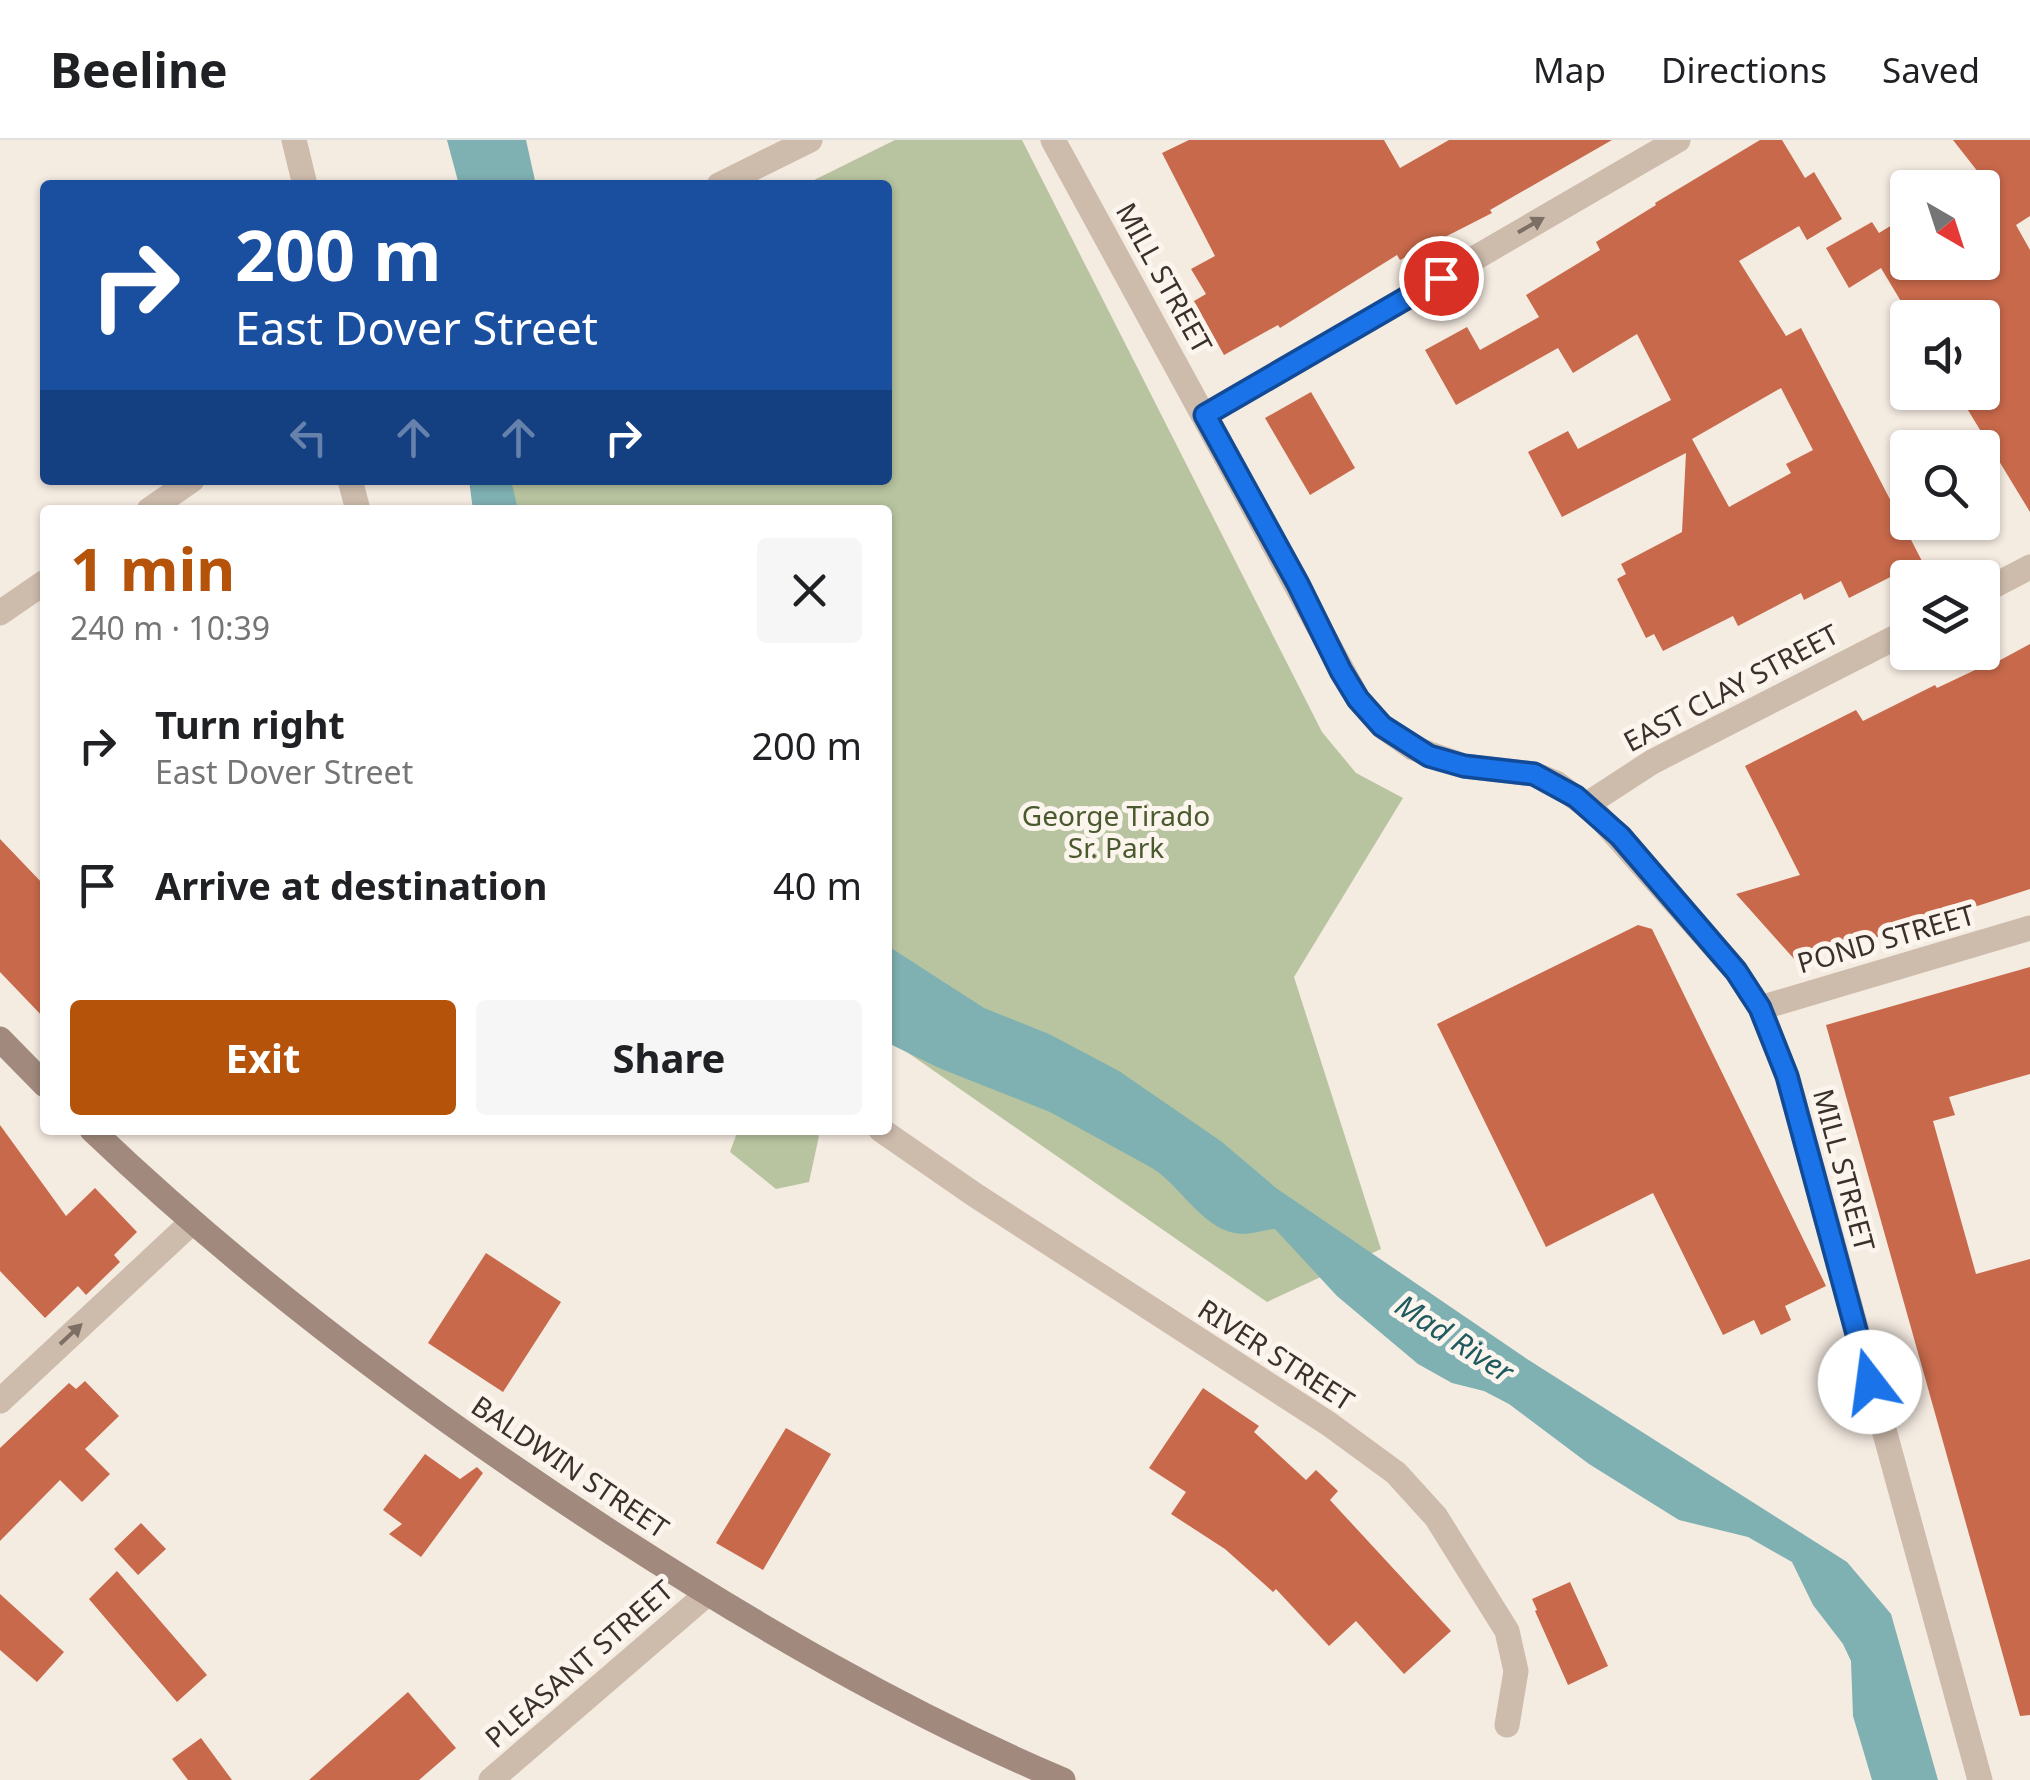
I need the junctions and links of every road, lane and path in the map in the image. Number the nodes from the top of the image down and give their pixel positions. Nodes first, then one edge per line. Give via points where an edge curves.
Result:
1 (294, 140) edge
2 (810, 140) edge
3 (1053, 140) edge
4 (1678, 140) edge
5 (303, 180) edge
6 (729, 180) edge
7 (1205, 415) junction
8 (185, 485) edge
9 (156, 505) edge
10 (2030, 568) edge
11 (2000, 583) edge
12 (40, 585) edge
13 (0, 613) edge
14 (1890, 639) edge
15 (1586, 805) junction
16 (2030, 928) edge
17 (1760, 1008) junction
18 (0, 1040) edge
19 (40, 1080) edge
20 (97, 1135) edge
21 (888, 1135) edge
22 (191, 1224) junction
23 (0, 1401) edge
24 (707, 1594) junction
25 (1507, 1725) dead end
26 (491, 1780) edge
27 (1063, 1780) edge
28 (1980, 1780) edge

1 - 5 street
2 - 6 street
3 - 7 street, MILL STREET
7 -> 4 street
7 - 15 street, MILL STREET via 1341,671 1382,726 1429,756 1534,774
8 - 9 street
10 - 11 street
12 - 13 street
14 - 15 street, EAST CLAY STREET via 1652,762
15 - 17 street, MILL STREET via 1711,940
16 - 17 street, POND STREET
17 - 28 street, MILL STREET via 1787,1076
18 - 19 main road
20 - 22 main road, BALDWIN STREET
21 - 25 street, RIVER STREET via 1396,1473 1436,1517 1507,1631 1516,1670
23 -> 22 street
22 - 24 main road, BALDWIN STREET via 431,1410
24 - 26 street, PLEASANT STREET
24 - 27 main road, BALDWIN STREET via 872,1688

